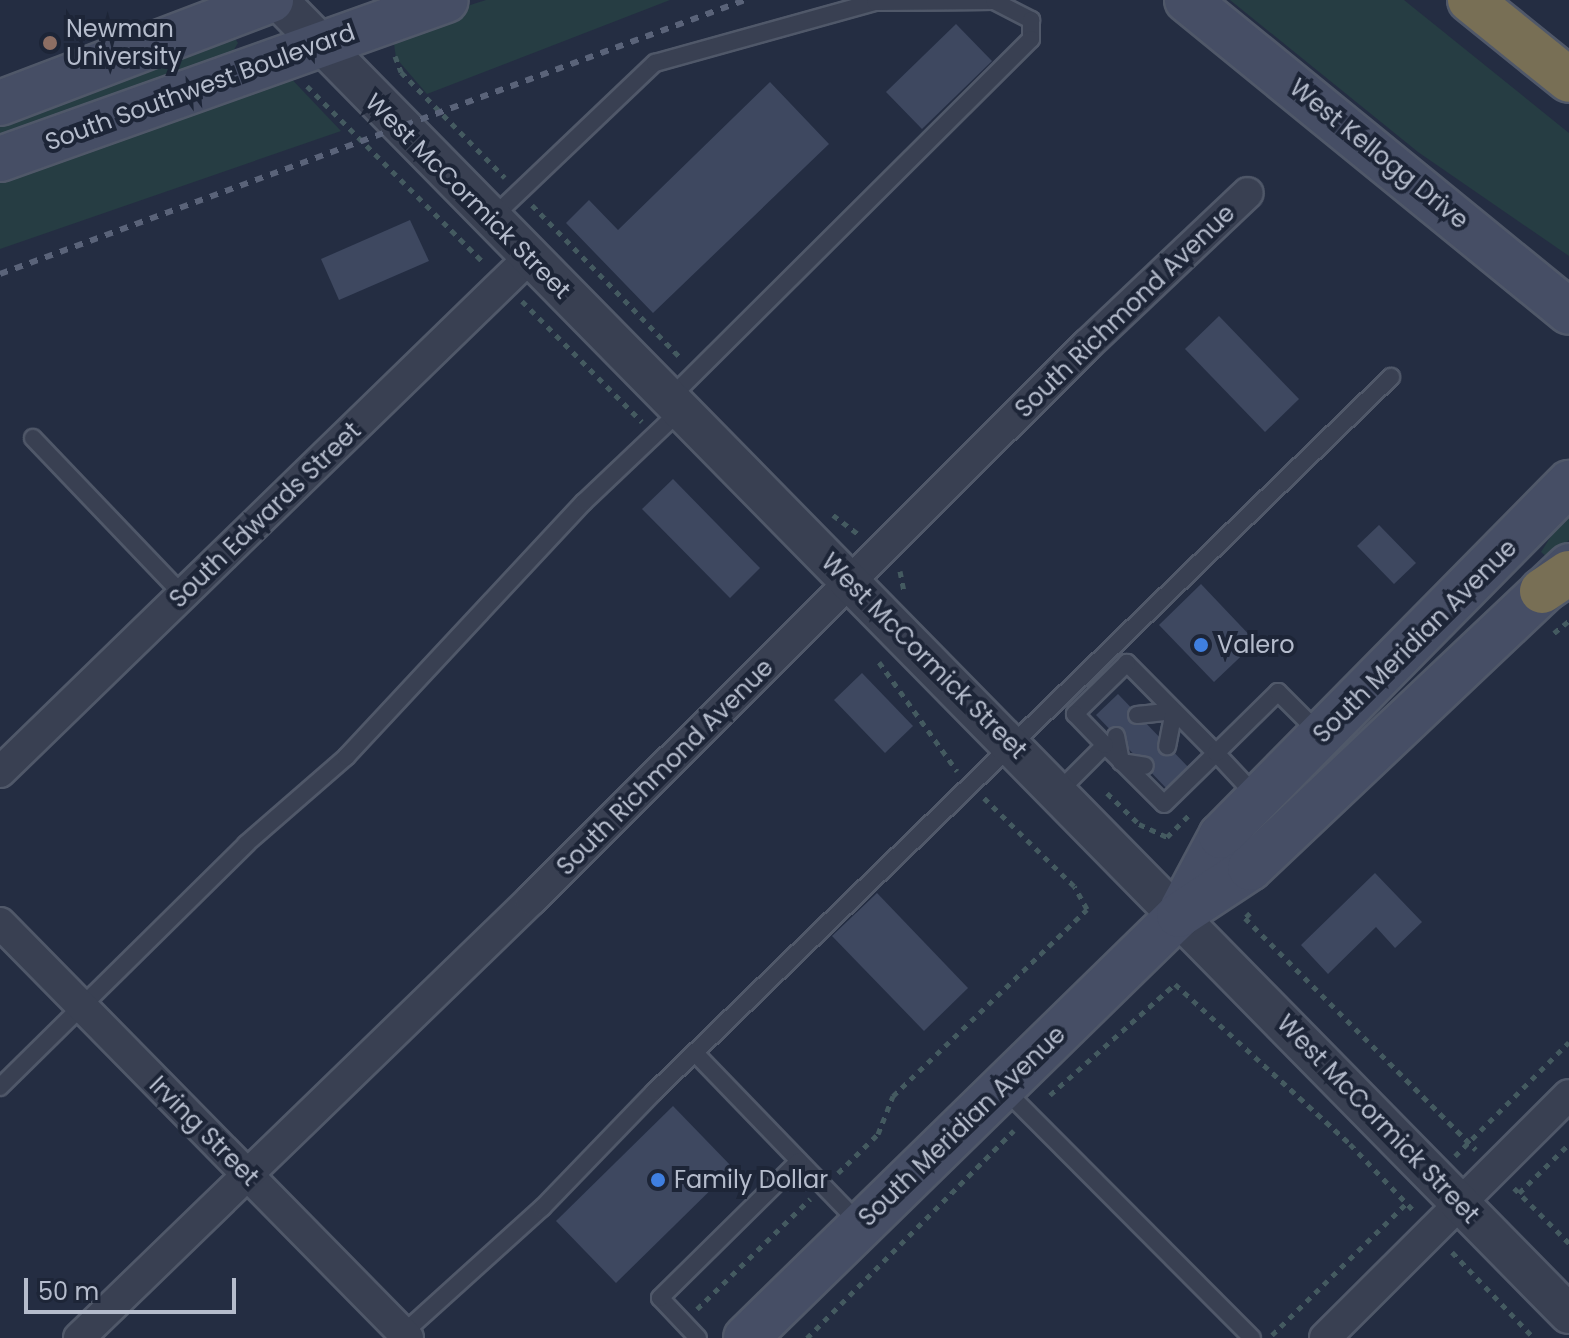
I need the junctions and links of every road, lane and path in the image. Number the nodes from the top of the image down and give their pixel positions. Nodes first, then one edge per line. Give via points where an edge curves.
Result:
1 (271, 0) edge
2 (278, 0) edge
3 (446, 0) edge
4 (1187, 0) edge
5 (1470, 0) edge
6 (319, 47) junction
7 (1569, 80) edge
8 (0, 103) edge
9 (0, 159) edge
10 (1248, 193) dead end
11 (490, 219) junction
12 (529, 258) junction
13 (1569, 311) edge
14 (1391, 377) dead end
15 (675, 405) junction
16 (33, 438) dead end
17 (1569, 483) edge
18 (1560, 577) edge
19 (851, 581) junction
20 (183, 595) junction
21 (1086, 670) junction
22 (1103, 687) junction
23 (1174, 711) junction
24 (1137, 715) dead end
25 (1321, 735) junction
26 (1110, 740) junction
27 (1011, 744) junction
28 (1167, 746) dead end
29 (1216, 753) junction
30 (1121, 762) junction
31 (1145, 766) dead end
32 (0, 772) edge
33 (1058, 792) junction
34 (1258, 798) junction
35 (1179, 915) junction
36 (1245, 918) dead end
37 (0, 923) edge
38 (81, 1006) junction
39 (695, 1053) junction
40 (0, 1087) edge
41 (1569, 1095) edge
42 (1016, 1101) junction
43 (1569, 1144) edge
44 (799, 1161) junction
45 (1494, 1168) junction
46 (247, 1174) junction
47 (1519, 1193) junction
48 (1460, 1202) junction
49 (861, 1225) junction
50 (1432, 1231) junction
51 (1569, 1243) edge
52 (1569, 1314) edge
53 (403, 1336) edge
54 (79, 1338) edge
55 (698, 1338) edge
56 (746, 1338) edge
57 (807, 1338) edge
58 (1252, 1338) edge
59 (1325, 1338) edge
60 (1534, 1338) edge

1 - 8 main road
2 - 6 street, West McCormick Street
3 - 6 main road, South Southwest Boulevard
4 - 13 main road, West Kellogg Drive
5 - 7 highway
6 - 9 main road, South Southwest Boulevard
6 - 11 street, West McCormick Street
10 - 19 street, South Richmond Avenue
11 - 12 street, West McCormick Street
11 - 15 lane via 655,63 875,2 994,1 1031,20 1031,39
12 - 15 street, West McCormick Street
12 - 20 street, South Edwards Street
14 - 21 lane
15 - 19 street, West McCormick Street
15 - 38 lane via 346,757 246,844 127,967
16 - 20 lane
17 - 25 main road, South Meridian Avenue
18 - 35 main road, South Meridian Avenue via 1250,868
19 - 27 street, West McCormick Street
19 - 46 street, South Richmond Avenue
20 - 32 street, South Edwards Street
21 - 22 lane
21 - 27 lane
22 - 23 lane via 1127,663
22 - 26 lane via 1075,714
23 - 24 lane
23 - 28 lane
23 - 29 lane
25 - 29 lane via 1278,692
25 - 34 main road, South Meridian Avenue
26 - 30 lane
26 - 33 lane
27 - 33 street, West McCormick Street
27 - 39 lane
29 - 30 lane via 1164,804
29 - 34 lane
30 - 31 lane
33 - 35 street, West McCormick Street
34 - 35 main road, South Meridian Avenue via 1221,836
35 - 42 main road, South Meridian Avenue
35 - 48 street, West McCormick Street
36 - 45 path
37 - 38 street, Irving Street
38 - 40 lane
38 - 46 street, Irving Street
39 - 44 lane
39 - 53 lane via 542,1208
41 - 45 street
42 - 49 main road, South Meridian Avenue
42 - 50 path via 1175,984 1350,1144
42 - 57 path
42 - 58 lane
43 - 47 path
44 - 49 lane
44 - 55 lane via 660,1298
45 - 47 path
45 - 48 street
46 - 53 street, Irving Street
46 - 54 street, South Richmond Avenue
47 - 51 path
48 - 50 street
48 - 52 street, West McCormick Street
49 - 56 main road, South Meridian Avenue
50 - 59 street
50 - 60 path

